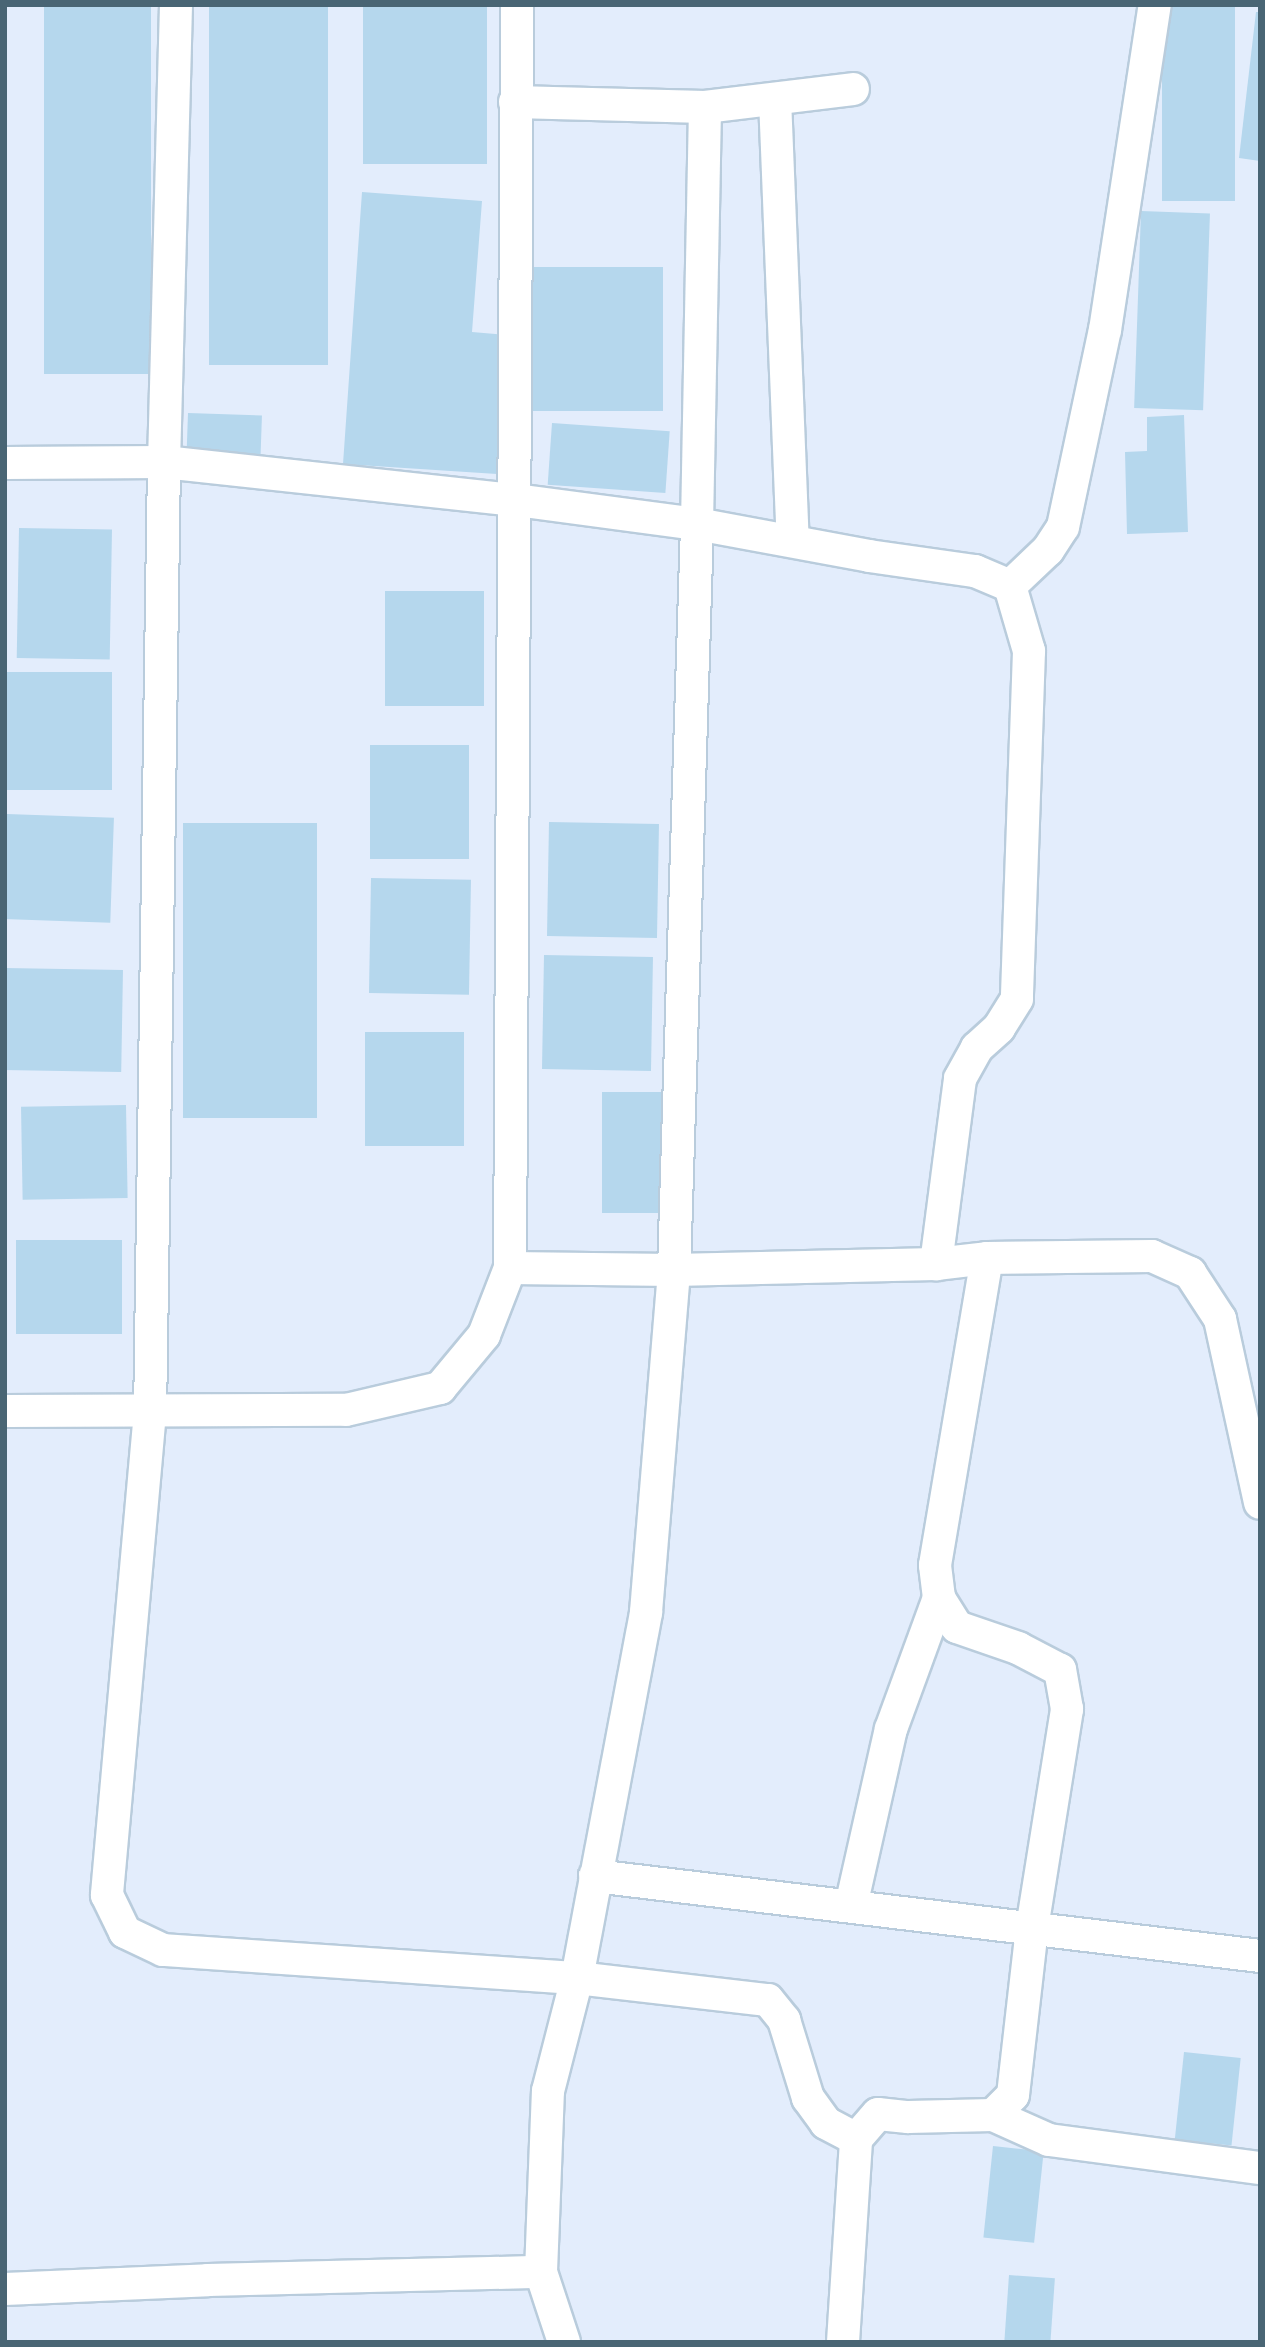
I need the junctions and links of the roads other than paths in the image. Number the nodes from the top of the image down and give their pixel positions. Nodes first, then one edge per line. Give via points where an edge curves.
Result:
1 (176, 5) edge
2 (517, 5) edge
3 (1156, 5) edge
4 (853, 89) dead end
5 (775, 99) junction
6 (515, 102) junction
7 (705, 107) junction
8 (164, 462) junction
9 (5, 463) edge
10 (516, 500) junction
11 (697, 524) junction
12 (793, 541) junction
13 (1010, 586) junction
14 (986, 1258) junction
15 (936, 1264) junction
16 (510, 1268) junction
17 (674, 1270) junction
18 (5, 1411) edge
19 (150, 1412) junction
20 (1260, 1503) edge
21 (939, 1598) junction
22 (595, 1876) junction
23 (852, 1906) junction
24 (1032, 1928) junction
25 (1260, 1956) edge
26 (577, 1978) junction
27 (993, 2115) junction
28 (856, 2139) junction
29 (1260, 2168) edge
30 (541, 2272) junction
31 (5, 2289) edge
32 (564, 2342) edge
33 (843, 2342) edge

1 - 8 street
2 - 6 street
3 - 13 street via 1105,330 1063,527 1048,550
4 - 5 street
5 - 7 street
5 - 12 street
6 - 7 street
6 - 10 street
7 - 11 street
8 - 9 street
8 - 10 street
8 - 19 street
10 - 11 street
10 - 16 street
11 - 12 street
11 - 17 street
12 - 13 street via 975,571
13 - 15 street via 1029,651 1017,999 999,1028 977,1048 960,1079
14 - 15 street
14 - 20 street via 1152,1256 1190,1273 1220,1319
14 - 21 street via 935,1565
15 - 17 street
16 - 17 street
16 - 19 street via 484,1335 440,1388 346,1410
17 - 22 street via 646,1612
18 - 19 street
19 - 26 street via 107,1895 125,1932 163,1950
21 - 23 street via 891,1729
21 - 24 street via 957,1627 1018,1648 1060,1670 1067,1709
22 - 23 street
22 - 26 street
23 - 24 street
24 - 25 street
24 - 27 street via 1013,2095
26 - 28 street via 768,2000 784,2020 808,2098 826,2123
26 - 30 street via 548,2091
27 - 28 street via 878,2114
27 - 29 street via 1049,2140
28 - 33 street
30 - 31 street
30 - 32 street

